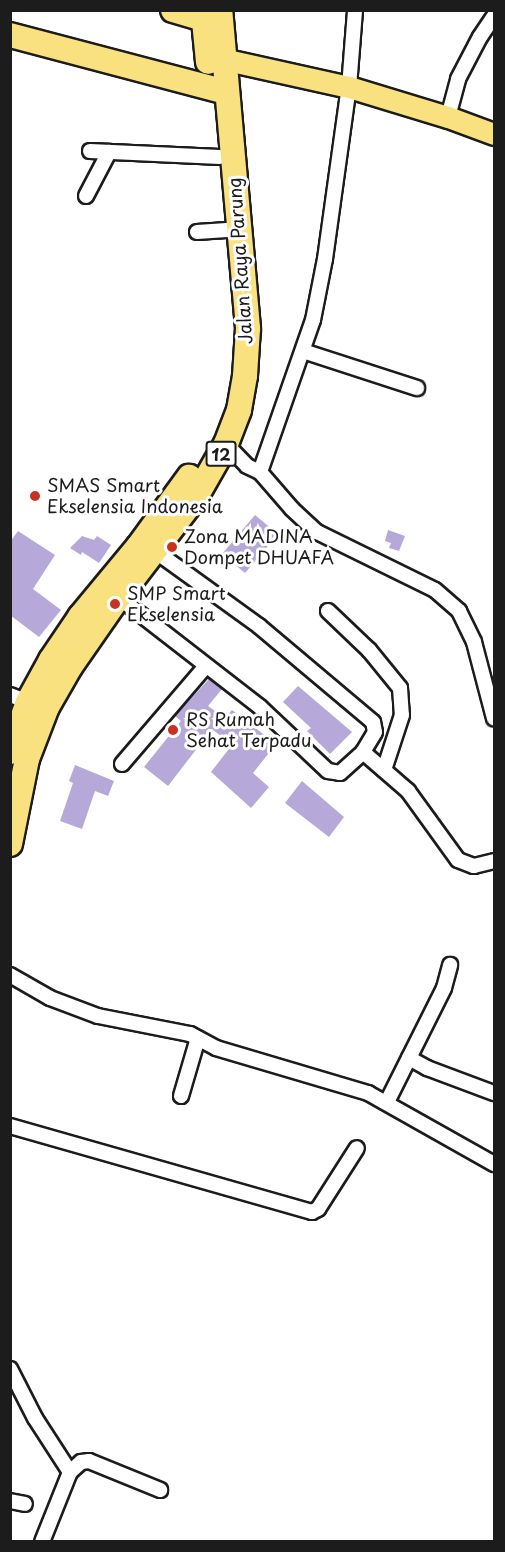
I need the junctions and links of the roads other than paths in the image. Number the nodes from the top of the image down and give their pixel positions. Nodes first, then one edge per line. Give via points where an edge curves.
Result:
1 (173, 10) edge
2 (355, 10) edge
3 (212, 16) edge
4 (495, 16) edge
5 (10, 35) edge
6 (216, 58) junction
7 (345, 86) junction
8 (218, 90) junction
9 (448, 117) junction
10 (495, 134) edge
11 (90, 151) dead end
12 (109, 152) junction
13 (220, 157) junction
14 (86, 196) dead end
15 (227, 230) junction
16 (197, 232) dead end
17 (303, 351) junction
18 (417, 388) dead end
19 (226, 444) junction
20 (254, 470) junction
21 (155, 551) junction
22 (112, 592) junction
23 (328, 611) dead end
24 (206, 666) junction
25 (19, 699) edge
26 (495, 718) edge
27 (10, 752) edge
28 (363, 752) junction
29 (122, 764) dead end
30 (384, 770) junction
31 (10, 844) edge
32 (495, 861) edge
33 (450, 965) dead end
34 (11, 976) edge
35 (198, 1038) junction
36 (409, 1058) junction
37 (495, 1093) edge
38 (181, 1096) dead end
39 (387, 1102) junction
40 (10, 1126) edge
41 (357, 1148) dead end
42 (495, 1164) edge
43 (10, 1369) edge
44 (69, 1472) junction
45 (160, 1490) dead end
46 (10, 1501) edge
47 (25, 1504) dead end
48 (42, 1542) edge

1 - 3 highway
2 - 7 street
3 - 6 highway, Jalan Raya Parung / 12
4 - 9 street via 458,79
5 - 8 highway
6 - 7 main road
6 - 8 highway, Jalan Raya Parung / 12
7 - 9 main road
7 - 17 street via 326,259
8 - 13 highway, Jalan Raya Parung / 12
8 - 19 highway, Jalan Raya Parung / 12 via 248,328 239,410
9 - 10 main road
11 - 12 street
12 - 13 street
12 - 14 street
13 - 15 highway, Jalan Raya Parung / 12
15 - 16 street
15 - 22 highway, Jalan Raya Parung / 12 via 232,339 225,405 202,456
17 - 18 street
17 - 20 street
19 - 20 street
19 - 21 highway, Jalan Raya Parung / 12 via 197,495
20 - 26 street via 317,532 435,590 459,611 474,642
21 - 22 highway, Jalan Raya Parung / 12
21 - 28 street via 259,626 373,722 375,734
22 - 24 street
22 - 25 highway, Jalan Raya Parung / 12 via 74,626
22 - 31 highway, Jalan Raya Parung / 12 via 47,707 27,759
23 - 30 street via 369,650 400,688 402,715
24 - 28 street via 260,707 328,771 340,773
24 - 29 street
25 - 27 highway, Jalan Raya Parung / 12
28 - 30 street
30 - 32 street via 422,808 458,860 474,866
33 - 36 street via 444,988
34 - 35 street via 50,998 90,1013
35 - 38 street
35 - 39 street via 216,1048 337,1082
36 - 37 street
36 - 39 street
39 - 42 street
40 - 41 street via 312,1212 318,1209
43 - 44 street
44 - 45 street via 81,1462 90,1461
44 - 48 street
46 - 47 street

